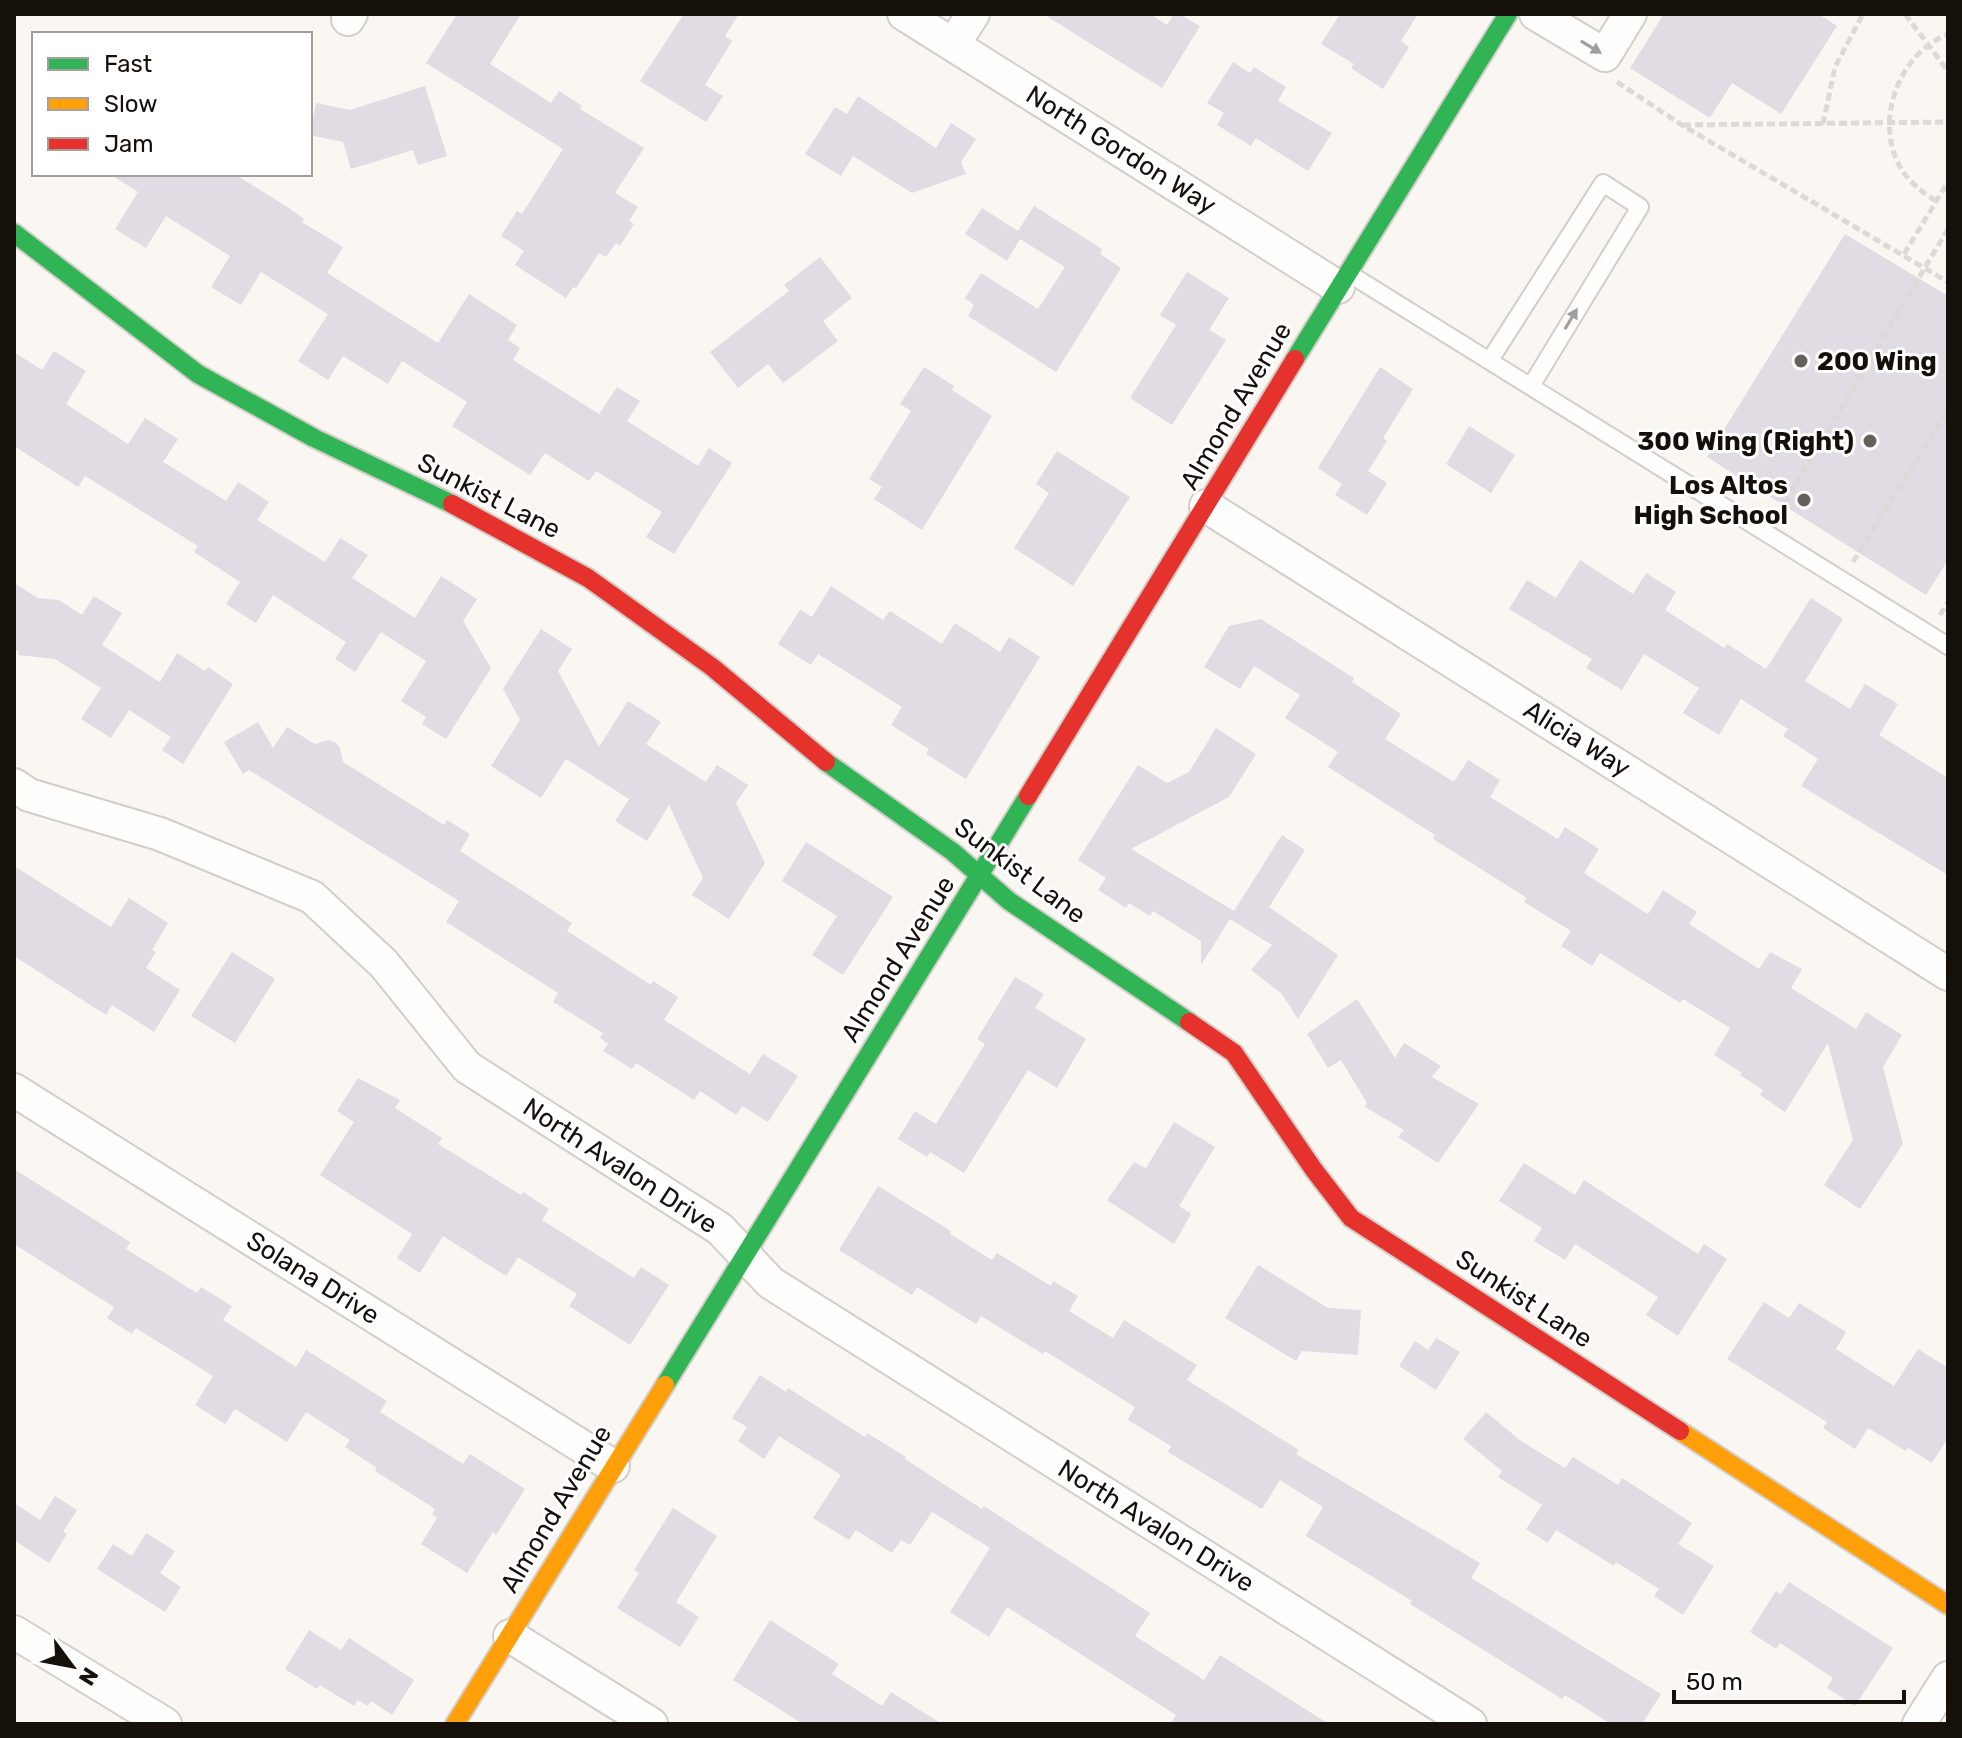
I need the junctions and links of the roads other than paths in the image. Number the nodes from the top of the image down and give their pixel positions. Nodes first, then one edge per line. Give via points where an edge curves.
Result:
1 (904, 14) edge
2 (973, 14) edge
3 (1508, 14) edge
4 (1536, 14) edge
5 (1630, 14) edge
6 (953, 45) junction
7 (14, 233) edge
8 (1343, 279) junction
9 (1490, 360) junction
10 (1531, 386) junction
11 (1206, 506) junction
12 (1948, 646) edge
13 (14, 785) edge
14 (981, 875) junction
15 (1948, 974) edge
16 (14, 1090) edge
17 (746, 1255) junction
18 (613, 1466) junction
19 (1948, 1605) edge
20 (14, 1632) edge
21 (510, 1636) junction
22 (1948, 1678) edge
23 (165, 1724) edge
24 (455, 1724) edge
25 (651, 1724) edge
26 (1470, 1724) edge
27 (1919, 1724) edge

1 - 6 street, North Gordon Way
2 - 6 street
3 - 8 street, Almond Avenue
4 -> 5 street via 1605,55
6 - 8 street, North Gordon Way
7 - 14 street, Sunkist Lane via 198,374 588,578 712,667 843,776
8 - 9 lane
8 - 11 street, Almond Avenue
9 - 10 lane
10 -> 9 lane via 1640,207 1603,183
10 - 12 lane
11 - 14 street, Almond Avenue
11 - 15 street, Alicia Way
13 - 17 street, North Avalon Drive via 29,795 160,834 312,897 384,964 467,1067 720,1229
14 - 17 street, Almond Avenue
14 - 19 street, Sunkist Lane via 1009,901 1234,1053 1351,1218
16 - 18 street, Solana Drive
17 - 18 street, Almond Avenue
17 - 26 street, North Avalon Drive via 771,1283
18 - 21 street, Almond Avenue
20 - 23 street
21 - 24 street, Almond Avenue
21 - 25 street
22 - 27 street

